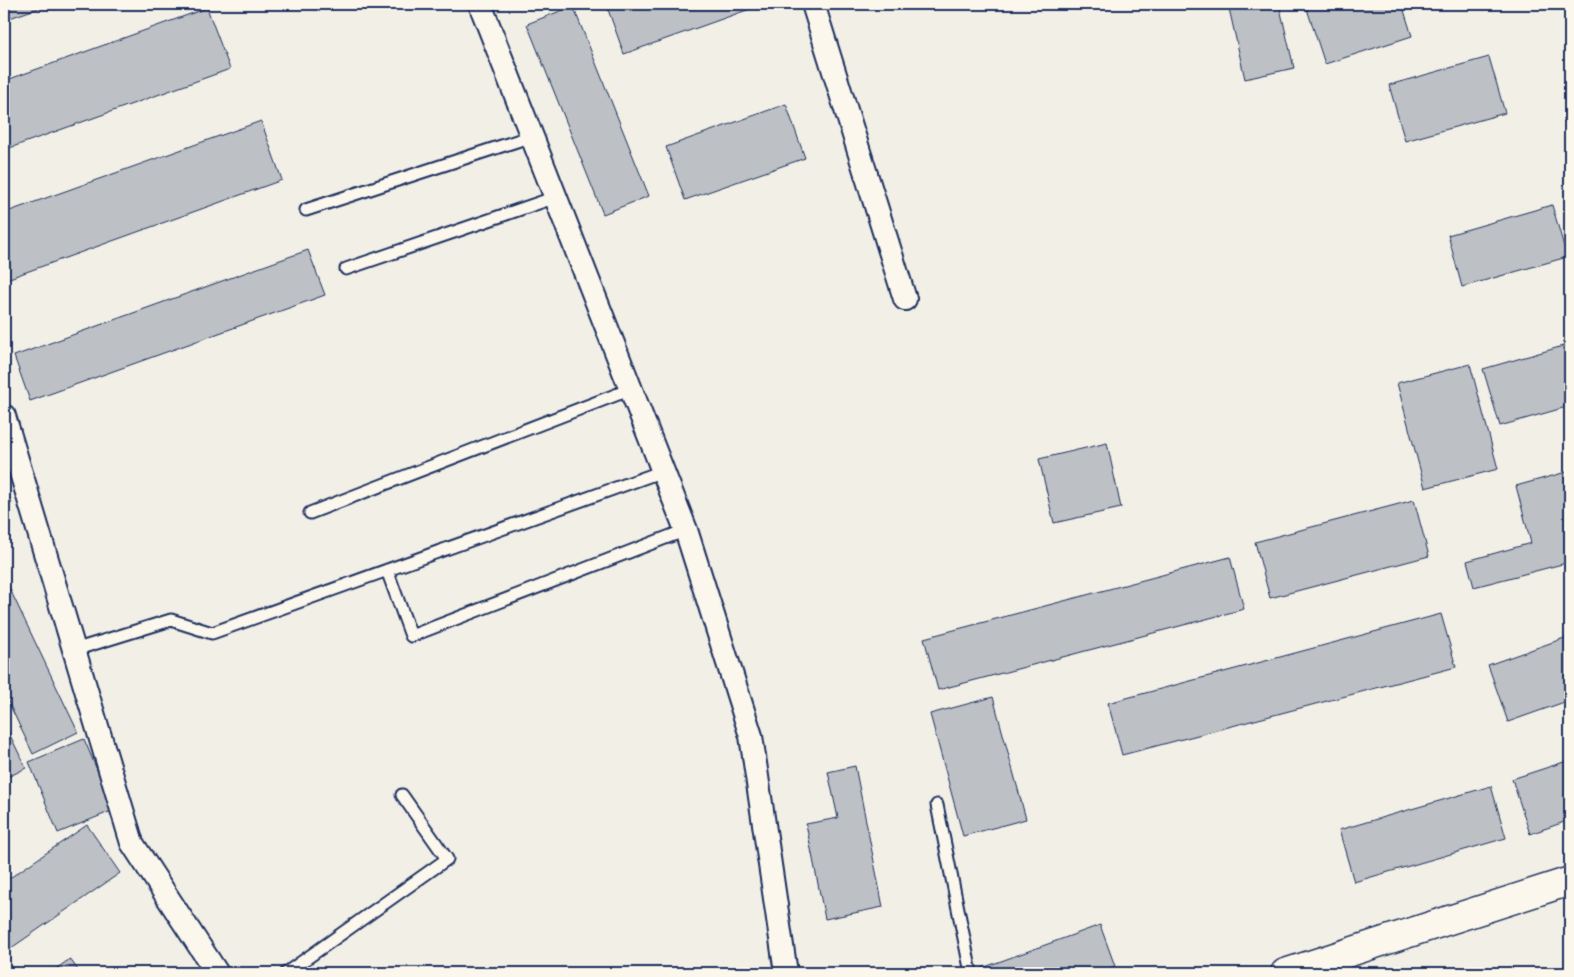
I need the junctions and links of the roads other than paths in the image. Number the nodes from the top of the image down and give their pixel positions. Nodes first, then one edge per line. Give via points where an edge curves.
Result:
1 (480, 4) edge
2 (813, 4) edge
3 (532, 136) junction
4 (556, 197) junction
5 (306, 210) dead end
6 (346, 269) dead end
7 (905, 299) dead end
8 (631, 389) junction
9 (4, 416) edge
10 (663, 470) junction
11 (310, 513) dead end
12 (686, 530) junction
13 (386, 570) junction
14 (74, 650) junction
15 (402, 795) dead end
16 (937, 805) dead end
17 (1570, 881) edge
18 (216, 973) edge
19 (286, 973) edge
20 (786, 973) edge
21 (971, 973) edge
22 (1285, 973) edge

1 - 3 street
2 - 7 street
3 - 4 street
3 - 5 lane
4 - 6 lane
4 - 8 street
8 - 10 street
8 - 11 lane
9 - 14 street
10 - 12 street
10 - 13 lane
12 - 13 lane via 411,636
12 - 20 street via 750,736
13 - 14 lane via 212,633 172,620
14 - 18 street via 132,843
15 - 19 lane via 447,859
16 - 21 lane
17 - 22 main road

